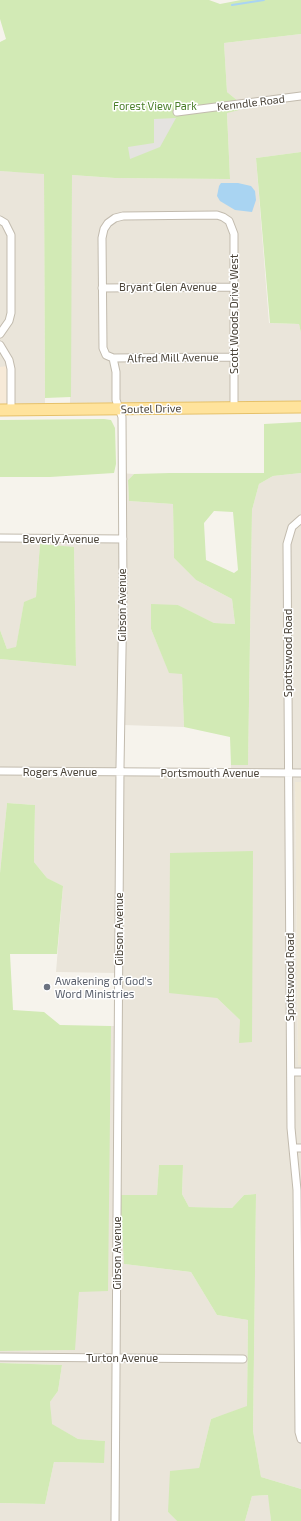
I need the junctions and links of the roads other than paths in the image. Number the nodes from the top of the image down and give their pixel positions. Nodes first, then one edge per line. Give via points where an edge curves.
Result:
1 (301, 96) edge
2 (178, 112) dead end
3 (2, 221) edge
4 (233, 287) junction
5 (102, 288) junction
6 (0, 334) edge
7 (0, 346) edge
8 (233, 357) junction
9 (113, 358) junction
10 (301, 407) edge
11 (234, 408) junction
12 (119, 409) junction
13 (5, 410) edge
14 (301, 519) edge
15 (0, 538) edge
16 (122, 539) junction
17 (0, 771) edge
18 (120, 772) junction
19 (288, 773) junction
20 (301, 773) edge
21 (291, 1072) junction
22 (301, 1072) edge
23 (293, 1148) junction
24 (301, 1148) edge
25 (300, 1221) edge
26 (300, 1296) edge
27 (0, 1357) edge
28 (116, 1358) junction
29 (243, 1358) dead end
30 (300, 1371) edge
31 (301, 1439) edge
32 (115, 1521) edge

1 - 2 street, Kenndle Road
3 - 6 street via 11,235 11,313
4 - 5 street, Bryant Glen Avenue
4 - 5 street, Scott Woods Drive West via 234,234 229,221 217,215 115,218 104,229 102,238
4 - 8 street, Scott Woods Drive West
5 - 9 street via 104,348 106,355
7 - 13 street via 11,368
8 - 9 street, Alfred Mill Avenue
8 - 11 street, Scott Woods Drive West
9 - 12 street, Gibson Avenue
10 - 11 main road, Soutel Drive
11 - 12 main road, Soutel Drive
12 - 13 main road, Soutel Drive
12 - 16 street, Gibson Avenue via 122,417
14 - 19 street, Spottswood Road via 292,527 287,544
15 - 16 street, Beverly Avenue
16 - 18 street, Gibson Avenue
17 - 18 street, Rogers Avenue
18 - 19 street, Portsmouth Avenue
18 - 28 street, Gibson Avenue
19 - 20 street, Portsmouth Avenue
19 - 21 street, Spottswood Road
21 - 22 street
21 - 23 street, Spottswood Road
23 - 24 street
23 - 25 street, Spottswood Road
25 - 26 street, Spottswood Road
26 - 30 street, Spottswood Road
27 - 28 street, Turton Avenue
28 - 29 street, Turton Avenue
28 - 32 street, Gibson Avenue
30 - 31 street, Spottswood Road

